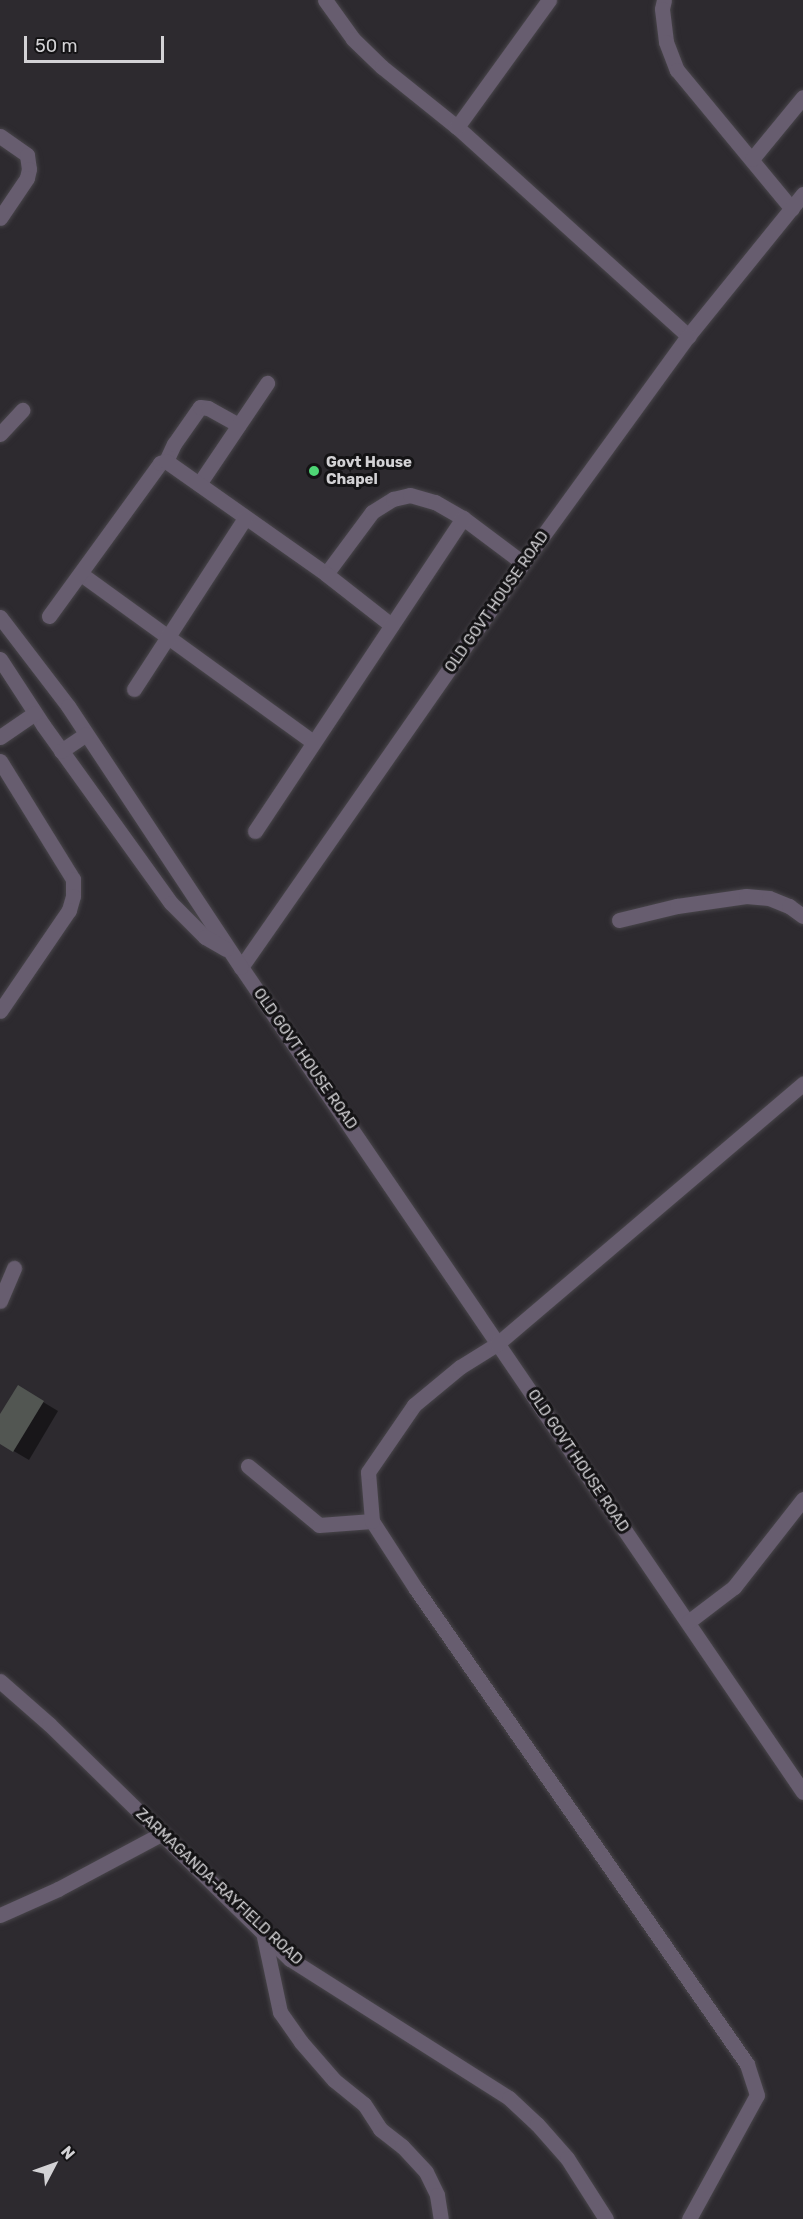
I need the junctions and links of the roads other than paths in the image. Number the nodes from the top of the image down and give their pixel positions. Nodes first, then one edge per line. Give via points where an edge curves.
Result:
1 (325, 0) edge
2 (549, 0) edge
3 (664, 0) edge
4 (803, 97) edge
5 (457, 127) junction
6 (0, 136) edge
7 (752, 159) junction
8 (803, 195) edge
9 (792, 209) junction
10 (0, 218) edge
11 (688, 336) junction
12 (267, 383) dead end
13 (22, 410) dead end
14 (239, 425) junction
15 (0, 435) edge
16 (166, 461) junction
17 (199, 484) junction
18 (245, 518) junction
19 (463, 519) junction
20 (523, 563) junction
21 (81, 574) junction
22 (326, 574) junction
23 (0, 616) edge
24 (49, 616) dead end
25 (391, 625) junction
26 (169, 636) junction
27 (0, 659) edge
28 (134, 690) dead end
29 (34, 713) junction
30 (86, 734) junction
31 (0, 737) edge
32 (313, 742) junction
33 (61, 751) junction
34 (0, 761) edge
35 (255, 831) dead end
36 (803, 916) edge
37 (619, 920) dead end
38 (232, 952) junction
39 (241, 967) junction
40 (0, 1011) edge
41 (803, 1084) edge
42 (14, 1268) dead end
43 (0, 1301) edge
44 (497, 1344) junction
45 (248, 1466) dead end
46 (803, 1498) edge
47 (372, 1521) junction
48 (688, 1622) junction
49 (0, 1682) edge
50 (803, 1792) edge
51 (161, 1834) junction
52 (0, 1915) edge
53 (263, 1932) junction
54 (441, 2219) edge
55 (606, 2219) edge
56 (688, 2219) edge

1 - 5 street via 374,60
2 - 5 street
3 - 7 street via 666,42 677,70
4 - 7 street
5 - 11 street
6 - 10 street via 27,155 29,169
7 - 9 street
8 - 9 street, OLD GOVT HOUSE ROAD
9 - 11 street, OLD GOVT HOUSE ROAD
11 - 20 street, OLD GOVT HOUSE ROAD
12 - 14 street
13 - 15 street
14 - 16 street via 200,407
14 - 17 street
16 - 17 street
16 - 21 street via 160,463
17 - 18 street
18 - 22 street
18 - 26 street
19 - 20 street
19 - 22 street via 435,502 410,495 393,499 372,512
19 - 25 street
20 - 39 street, OLD GOVT HOUSE ROAD
21 - 24 street
21 - 26 street
22 - 25 street
23 - 30 street
25 - 32 street
26 - 28 street
26 - 32 street
27 - 29 street
29 - 31 street
29 - 33 street
30 - 33 street
30 - 38 street
32 - 35 street
33 - 38 street via 171,903 205,937
34 - 40 street via 73,879 69,910
36 - 37 street via 769,898 746,896
38 - 39 street
39 - 44 street, OLD GOVT HOUSE ROAD
41 - 44 street
42 - 43 street
44 - 47 street via 460,1367 414,1405 368,1472
44 - 48 street, OLD GOVT HOUSE ROAD
45 - 47 street via 319,1525
46 - 48 street via 734,1587
47 - 56 street via 747,2064 757,2095
48 - 50 street, OLD GOVT HOUSE ROAD
49 - 51 street, ZARMAGANDA-RAYFIELD ROAD via 49,1724
51 - 52 street
51 - 53 street, ZARMAGANDA-RAYFIELD ROAD
53 - 54 street via 280,2012 334,2080 364,2104 380,2129 426,2172 437,2195
53 - 55 street, ZARMAGANDA-RAYFIELD ROAD via 290,1959 509,2098 567,2158

